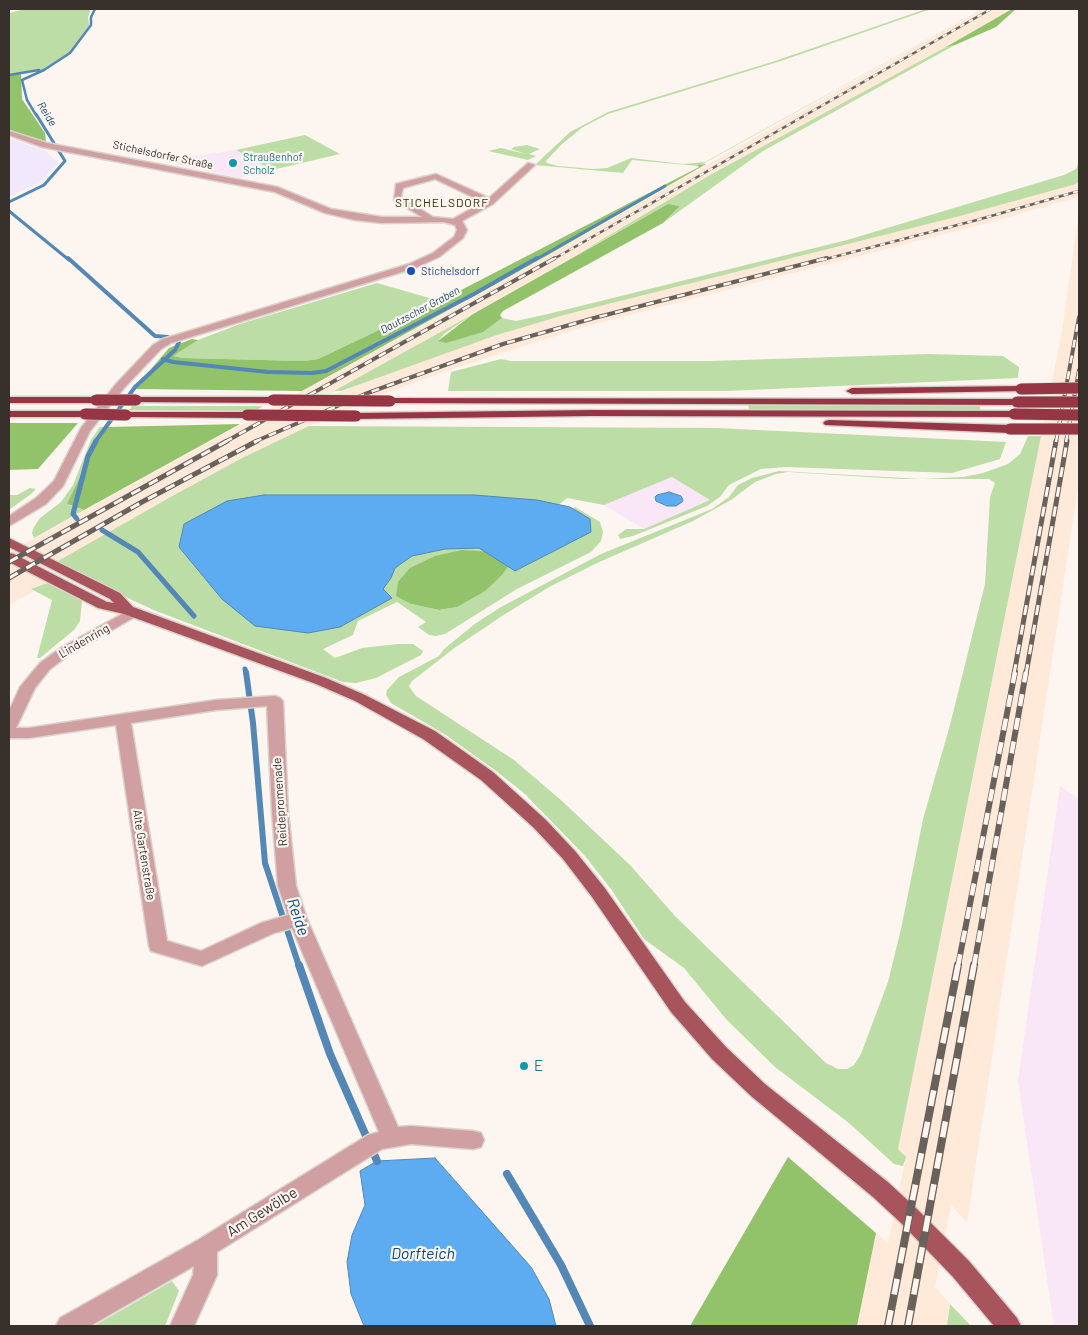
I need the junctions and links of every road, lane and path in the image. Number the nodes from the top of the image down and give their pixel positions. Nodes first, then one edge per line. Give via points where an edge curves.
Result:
1 (9, 133) edge
2 (531, 165) dead end
3 (490, 202) junction
4 (430, 218) junction
5 (456, 221) junction
6 (1079, 388) edge
7 (9, 400) edge
8 (679, 401) junction
9 (1079, 402) edge
10 (592, 413) junction
11 (9, 414) edge
12 (1079, 414) edge
13 (1079, 429) edge
14 (9, 522) edge
15 (9, 542) edge
16 (9, 557) edge
17 (130, 611) junction
18 (123, 719) junction
19 (9, 726) edge
20 (9, 733) edge
21 (294, 920) junction
22 (473, 1140) dead end
23 (376, 1143) junction
24 (206, 1247) junction
25 (68, 1326) edge
26 (182, 1326) edge
27 (1009, 1326) edge

1 - 4 street, Stichelsdorfer Straße via 50,146 277,190 328,211 355,217 382,220
2 - 3 street
3 - 4 street, Stichelsdorfer Straße via 436,176 399,186 397,198
3 - 5 street
4 - 5 street, Stichelsdorfer Straße
5 - 14 street via 462,230 458,238 436,255 412,266 167,341 157,347 120,386 86,430 59,483 41,501
6 - 8 highway, bridge via 764,394
7 - 8 highway, bridge
8 - 9 highway, bridge
10 - 11 highway, bridge via 356,416
10 - 12 highway, bridge
10 - 13 highway, bridge via 944,428
15 - 17 main road via 115,596
16 - 17 main road via 103,606
17 - 19 street, Lindenring via 45,666 28,687
17 - 27 main road via 360,698 428,735 487,776 569,855 678,1007 719,1053 758,1090 909,1216 961,1269
18 - 20 street
18 - 21 street, Reidepromenade via 216,705 275,701 280,812 287,886
18 - 21 street, Alte Gartenstraße via 158,946 202,960 268,928
21 - 23 street, Reidepromenade
22 - 23 street via 411,1135
23 - 24 street, Am Gewölbe
24 - 25 street, Am Gewölbe
24 - 26 street via 205,1275

